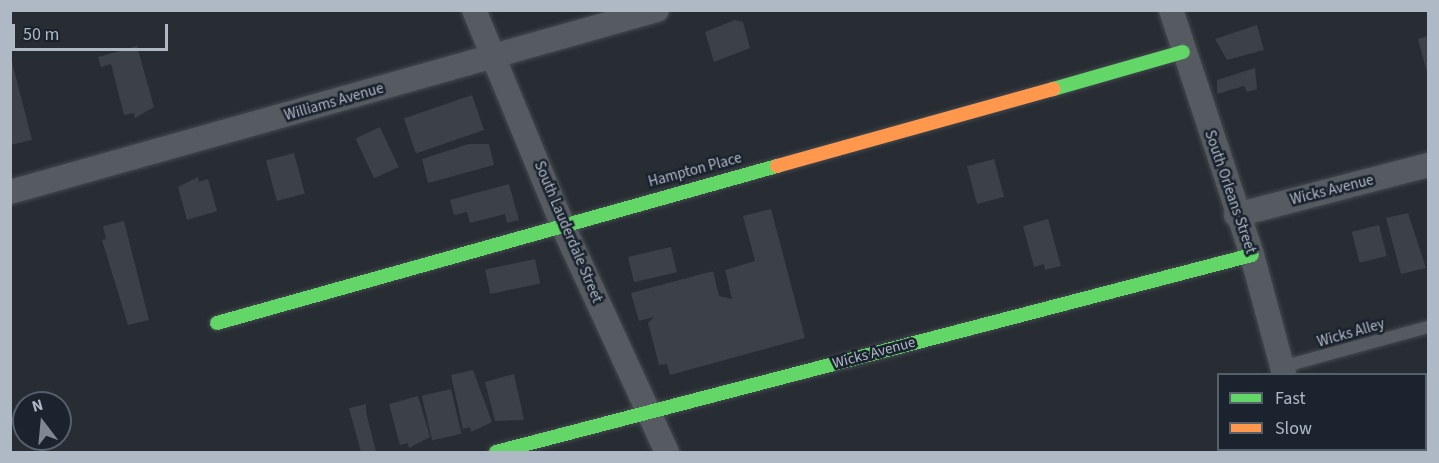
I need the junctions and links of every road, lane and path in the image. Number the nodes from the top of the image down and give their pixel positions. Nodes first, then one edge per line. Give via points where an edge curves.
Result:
1 (474, 10) edge
2 (657, 10) edge
3 (1171, 10) edge
4 (1183, 52) junction
5 (496, 54) junction
6 (1428, 165) edge
7 (10, 192) edge
8 (1236, 215) junction
9 (562, 224) junction
10 (1252, 255) junction
11 (217, 323) dead end
12 (1428, 327) edge
13 (1283, 371) edge
14 (648, 412) junction
15 (496, 453) edge
16 (667, 453) edge

1 - 5 street, South Lauderdale Street
2 - 5 street, Williams Avenue
3 - 4 street, South Orleans Street
4 - 8 street, South Orleans Street
4 - 9 street, Hampton Place
5 - 7 street, Williams Avenue
5 - 9 street, South Lauderdale Street
6 - 8 street, Wicks Avenue
8 - 10 street, South Orleans Street
9 - 11 street, Hampton Place
9 - 14 street, South Lauderdale Street
10 - 13 street, South Orleans Street
10 - 14 street, Wicks Avenue
12 - 13 lane, Wicks Alley
14 - 15 street, Wicks Avenue
14 - 16 street, South Lauderdale Street

